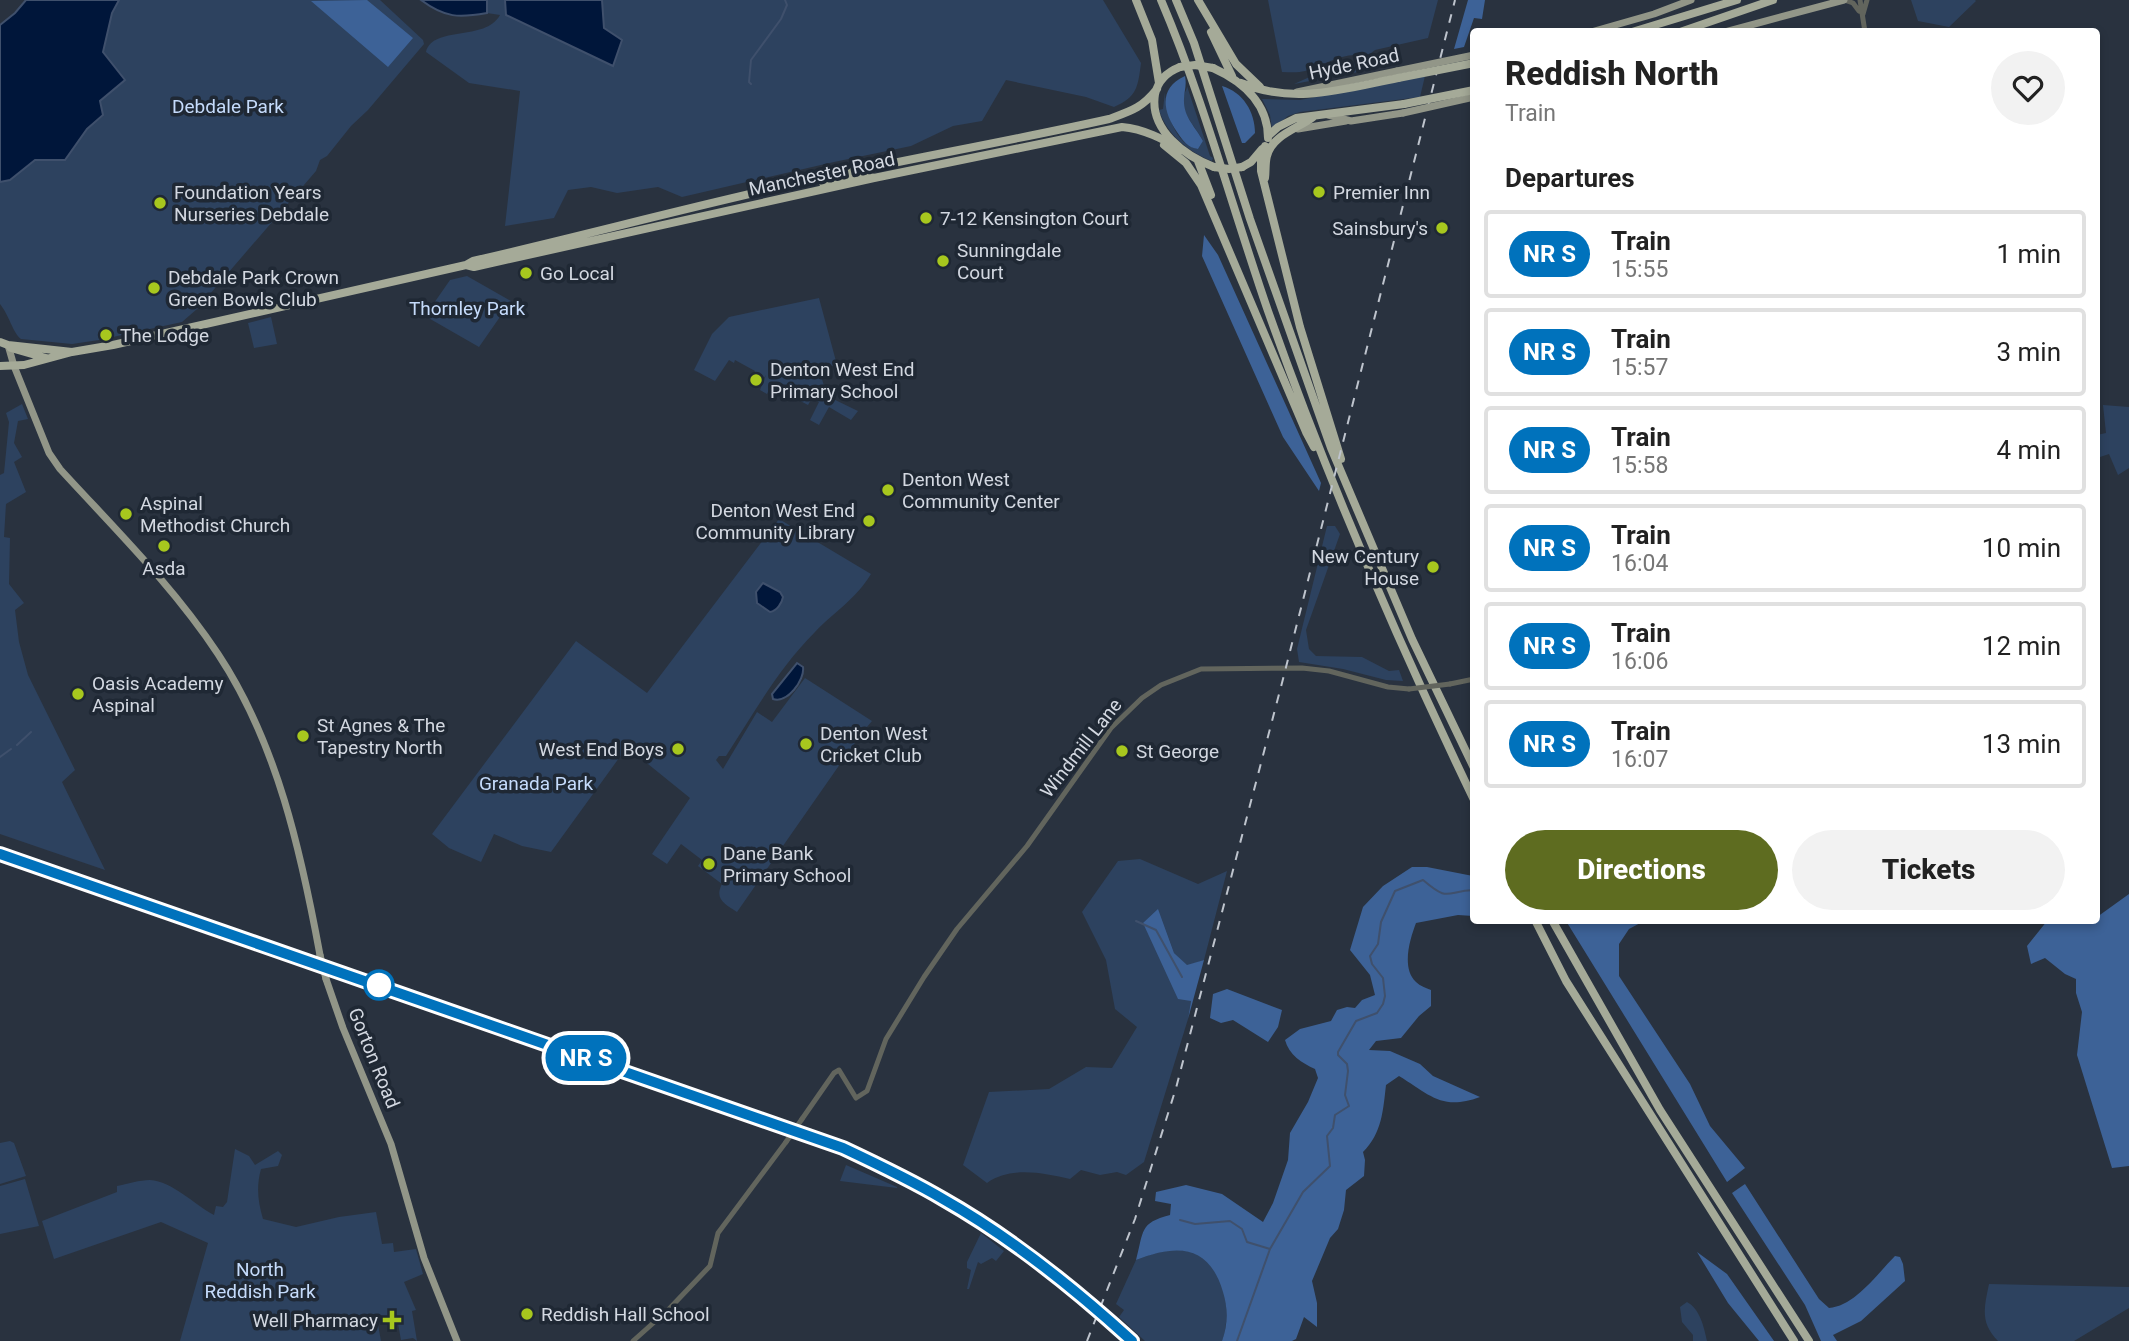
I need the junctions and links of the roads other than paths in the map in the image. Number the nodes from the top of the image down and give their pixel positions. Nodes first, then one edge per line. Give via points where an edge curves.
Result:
1 (1136, 0) edge
2 (1161, 0) edge
3 (1176, 0) edge
4 (1198, 0) edge
5 (1691, 0) edge
6 (1737, 0) edge
7 (1773, 0) edge
8 (1844, 0) edge
9 (1860, 0) edge
10 (1867, 0) edge
11 (1862, 17) junction
12 (1605, 28) edge
13 (1646, 28) edge
14 (1692, 28) edge
15 (1740, 28) edge
16 (1864, 28) edge
17 (1470, 56) edge
18 (1470, 64) edge
19 (1398, 75) junction
20 (1232, 76) junction
21 (1241, 83) junction
22 (1158, 86) junction
23 (1470, 91) edge
24 (1268, 92) junction
25 (1470, 98) edge
26 (1403, 108) junction
27 (1320, 115) junction
28 (1351, 121) junction
29 (1297, 129) junction
30 (1085, 135) junction
31 (1268, 136) junction
32 (1265, 146) junction
33 (1182, 150) junction
34 (1198, 161) junction
35 (1263, 171) junction
36 (1201, 177) junction
37 (874, 178) junction
38 (795, 183) junction
39 (466, 265) junction
40 (9, 346) edge
41 (72, 352) junction
42 (49, 359) junction
43 (0, 366) edge
44 (14, 368) junction
45 (1329, 474) junction
46 (1362, 525) junction
47 (1470, 680) edge
48 (1470, 760) edge
49 (1470, 792) edge
50 (1537, 924) edge
51 (1554, 924) edge
52 (635, 1340) edge
53 (457, 1341) edge
54 (1794, 1341) edge
55 (1810, 1341) edge

1 - 22 highway via 1152,40
2 - 45 highway
3 - 46 highway via 1304,375
4 - 20 highway
4 - 24 highway via 1233,61
5 - 12 main road
6 - 13 highway
7 - 14 highway
8 - 11 street via 1853,3
8 - 15 main road
9 - 11 street
10 - 11 street
11 - 16 street
17 - 19 main road, Hyde Road, bridge
18 - 19 highway, Hyde Road, bridge
19 - 24 highway, Hyde Road via 1309,95
20 - 21 highway
20 - 22 highway, bridge via 1195,65 1173,70
21 - 24 highway, Hyde Road
21 - 31 highway via 1263,112
22 - 33 highway via 1157,118
22 - 38 highway, Manchester Road via 1135,110 1109,119
23 - 26 highway, bridge
25 - 26 main road, bridge
26 - 27 highway
26 - 28 main road
27 - 28 main road
27 - 29 highway
27 - 31 highway via 1287,121
28 - 29 main road
29 - 35 highway via 1270,148
30 - 33 highway, Manchester Road via 1135,128
30 - 36 highway via 1129,131 1144,135
30 - 37 highway, Manchester Road
31 - 32 highway
32 - 34 highway, bridge via 1242,167 1213,167
32 - 35 highway
33 - 34 highway
34 - 36 highway
35 - 46 highway via 1300,327
36 - 45 highway via 1306,432
37 - 38 highway
37 - 39 highway, Manchester Road via 498,262
38 - 39 highway, Manchester Road
39 - 41 highway, Manchester Road
40 - 41 highway
40 - 42 highway
40 - 44 main road, Gorton Road
41 - 42 highway
42 - 44 highway
43 - 44 highway
44 - 53 main road, Gorton Road, bridge via 60,469 157,572 203,633 246,704 273,766 293,832 326,979 391,1144 424,1258
45 - 49 highway via 1412,670
46 - 48 highway
47 - 52 street, Windmill Lane, bridge via 1409,689 1302,668 1201,670 1161,685 1142,698 1111,728 1027,846 924,976 886,1039 867,1091 856,1098 839,1070 834,1073 718,1233 710,1266
50 - 54 highway via 1566,981
51 - 55 highway via 1660,1111

